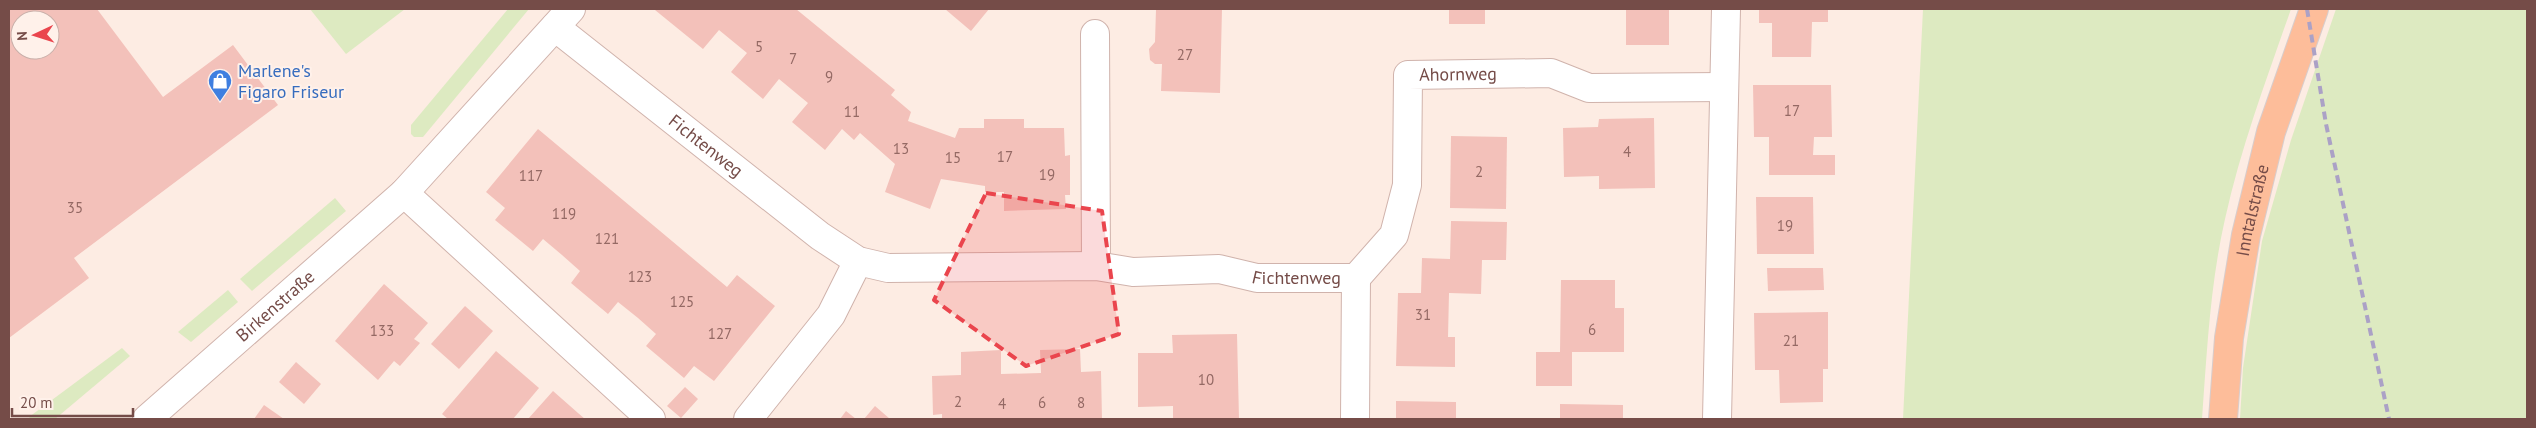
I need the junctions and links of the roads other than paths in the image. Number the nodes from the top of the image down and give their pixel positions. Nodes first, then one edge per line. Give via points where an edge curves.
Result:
1 (1726, 9) edge
2 (2314, 9) edge
3 (563, 18) edge
4 (1095, 34) dead end
5 (1724, 87) junction
6 (404, 194) junction
7 (858, 261) junction
8 (1096, 266) junction
9 (1356, 278) junction
10 (147, 419) edge
11 (652, 419) edge
12 (748, 419) edge
13 (1355, 419) edge
14 (1717, 419) edge
15 (2223, 419) edge

1 - 5 street
2 - 15 main road, Inntalstraße via 2271,132 2246,236 2229,338
3 - 6 street, Birkenstraße
3 - 7 street, Fichtenweg via 820,236
4 - 8 street
5 - 9 street, Ahornweg via 1589,88 1551,73 1408,76 1407,185 1394,235
5 - 14 street
6 - 10 street, Birkenstraße
6 - 11 street
7 - 8 street, Fichtenweg via 888,268
7 - 12 street via 831,316
8 - 9 street, Fichtenweg via 1133,272 1219,269 1257,278
9 - 13 street, Fichtenweg

